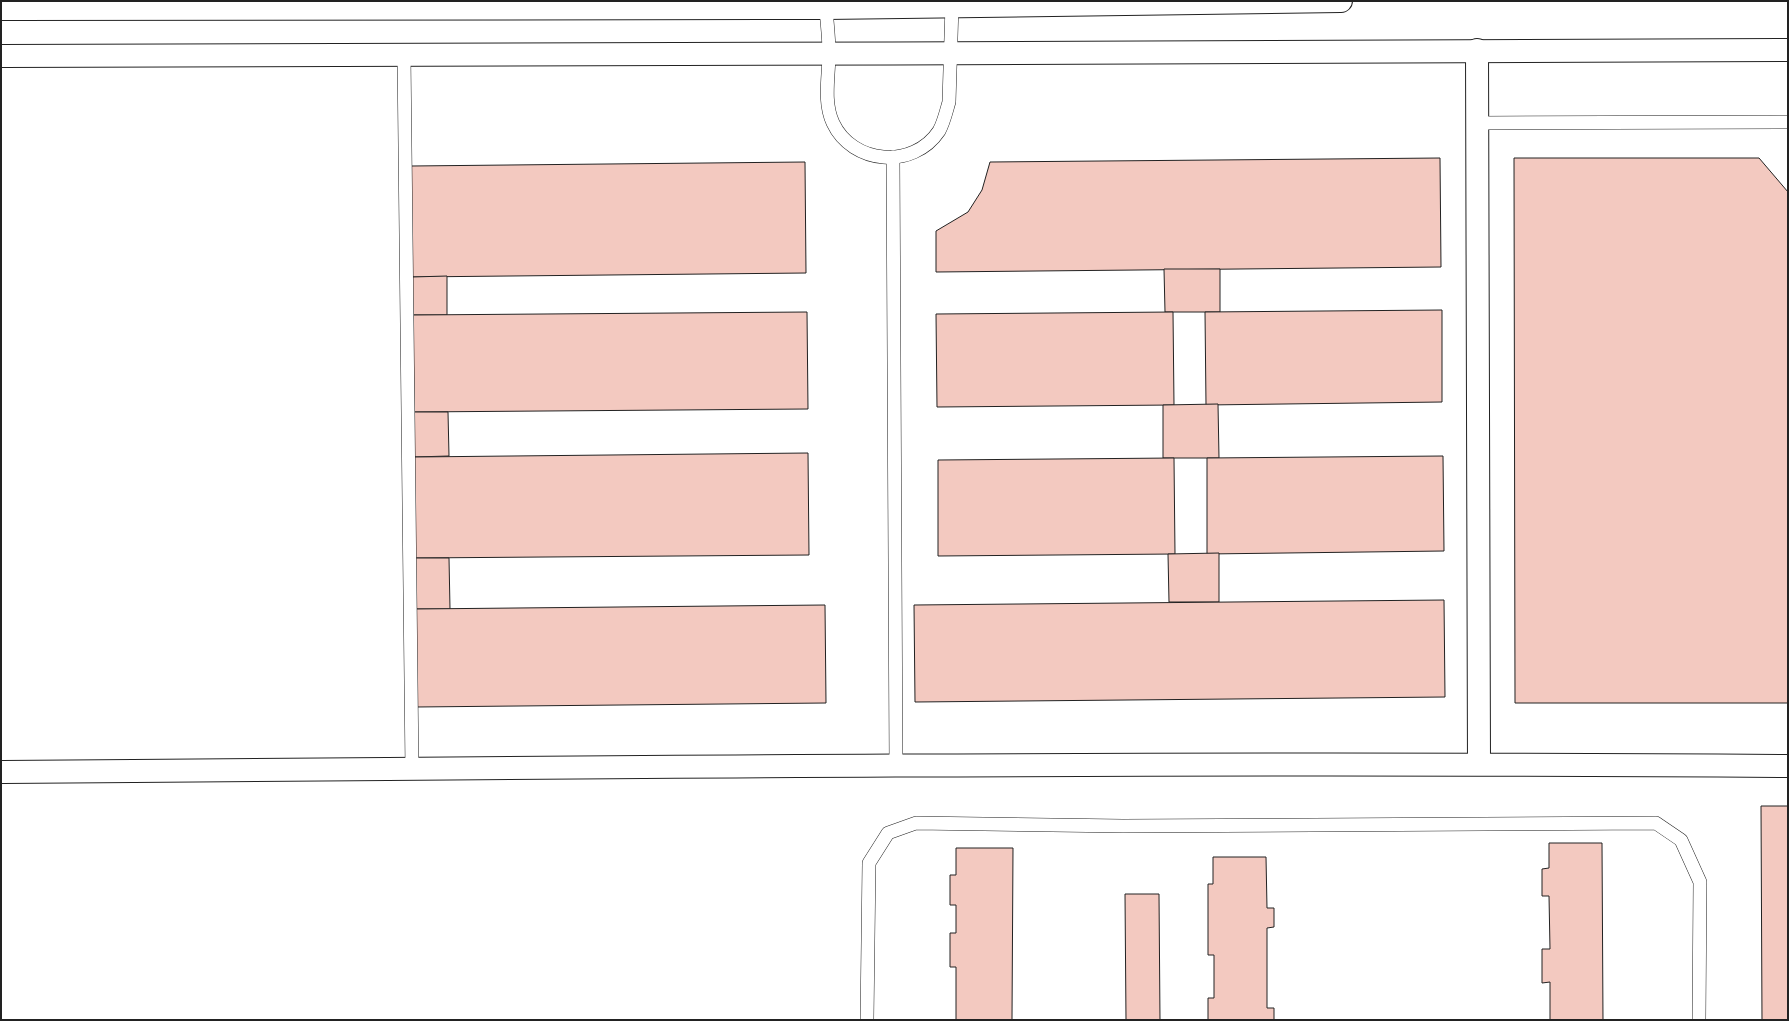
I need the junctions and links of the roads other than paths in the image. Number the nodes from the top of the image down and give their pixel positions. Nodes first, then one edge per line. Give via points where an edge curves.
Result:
1 (1341, 1) edge
2 (952, 6) junction
3 (826, 8) junction
4 (1, 10) edge
5 (1477, 50) junction
6 (1788, 50) edge
7 (949, 52) junction
8 (829, 53) junction
9 (1, 56) edge
10 (404, 56) junction
11 (1788, 122) edge
12 (1477, 123) junction
13 (893, 157) junction
14 (1478, 764) junction
15 (896, 765) junction
16 (1788, 766) edge
17 (412, 769) junction
18 (1, 772) edge
19 (867, 1020) edge
20 (1699, 1020) edge

1 - 2 street
2 - 3 street
2 - 7 lane
3 - 4 street
3 - 8 lane
5 - 6 street
5 - 7 street
5 - 12 street
7 - 8 street
7 - 13 lane via 948,102 945,117 938,131 916,151
8 - 10 street
8 - 13 lane via 828,107 833,123 842,137 854,148 868,155
9 - 10 street
10 - 17 lane
11 - 12 lane
12 - 14 street
13 - 15 lane
14 - 15 street
14 - 16 street
15 - 17 street
17 - 18 street
19 - 20 lane via 869,864 888,833 916,822 1123,826 1656,823 1681,840 1700,882

